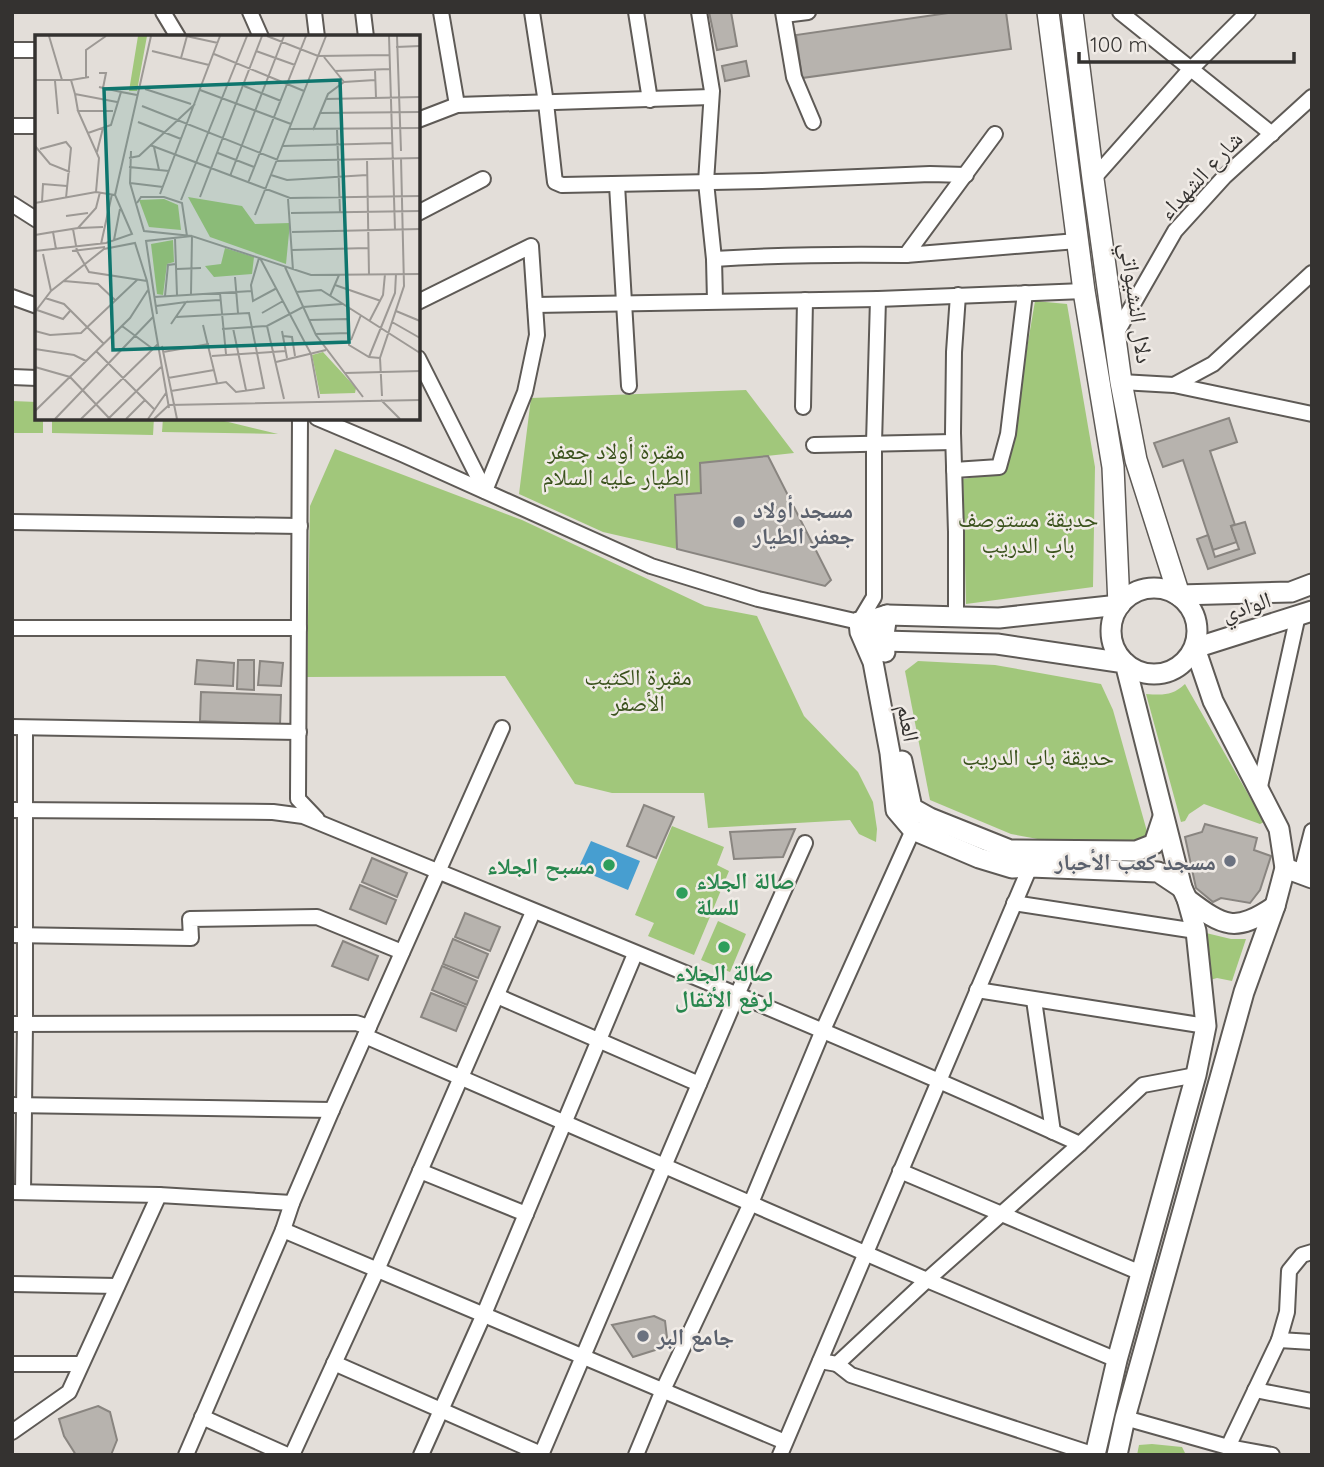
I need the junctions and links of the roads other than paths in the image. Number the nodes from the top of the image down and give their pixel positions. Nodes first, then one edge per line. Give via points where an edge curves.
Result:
1 (163, 12) edge
2 (250, 12) edge
3 (314, 12) edge
4 (363, 12) edge
5 (442, 12) edge
6 (532, 12) edge
7 (636, 12) edge
8 (699, 12) edge
9 (808, 12) edge
10 (1048, 12) edge
11 (1120, 12) edge
12 (1248, 12) edge
13 (784, 14) edge
14 (1077, 16) edge
15 (176, 35) edge
16 (260, 35) edge
17 (317, 35) edge
18 (366, 35) edge
19 (12, 50) edge
20 (35, 50) edge
21 (1192, 69) junction
22 (711, 97) junction
23 (1312, 97) edge
24 (650, 100) junction
25 (546, 103) junction
26 (457, 106) junction
27 (420, 119) edge
28 (813, 122) dead end
29 (12, 126) edge
30 (35, 126) edge
31 (995, 134) dead end
32 (1272, 134) junction
33 (965, 175) junction
34 (484, 178) dead end
35 (1093, 179) junction
36 (706, 182) junction
37 (617, 185) junction
38 (12, 204) edge
39 (420, 212) edge
40 (33, 214) edge
41 (1077, 241) junction
42 (906, 255) junction
43 (714, 260) junction
44 (1309, 280) edge
45 (1084, 291) junction
46 (1025, 293) junction
47 (958, 295) junction
48 (12, 297) edge
49 (878, 299) junction
50 (805, 300) junction
51 (420, 301) edge
52 (715, 302) junction
53 (623, 303) junction
54 (35, 305) edge
55 (535, 306) junction
56 (1116, 334) junction
57 (420, 362) edge
58 (12, 377) edge
59 (35, 377) edge
60 (1121, 382) junction
61 (1174, 385) junction
62 (629, 386) dead end
63 (803, 407) dead end
64 (1312, 414) edge
65 (300, 420) edge
66 (341, 424) edge
67 (953, 442) junction
68 (874, 443) junction
69 (814, 445) dead end
70 (954, 470) junction
71 (485, 491) junction
72 (12, 522) edge
73 (300, 526) junction
74 (1312, 584) edge
75 (1179, 595) junction
76 (1119, 605) junction
77 (1305, 613) edge
78 (887, 615) junction
79 (956, 616) junction
80 (859, 622) junction
81 (12, 628) edge
82 (299, 628) junction
83 (883, 641) junction
84 (1195, 648) junction
85 (1125, 663) junction
86 (19, 727) edge
87 (502, 728) dead end
88 (299, 732) junction
89 (1259, 791) junction
90 (912, 808) junction
91 (19, 810) edge
92 (1163, 817) junction
93 (323, 824) junction
94 (913, 830) junction
95 (1312, 831) edge
96 (805, 844) dead end
97 (1030, 867) junction
98 (438, 873) junction
99 (1299, 873) edge
100 (1185, 894) junction
101 (1014, 903) junction
102 (1275, 906) junction
103 (533, 912) junction
104 (1196, 931) junction
105 (18, 935) edge
106 (402, 952) junction
107 (635, 954) junction
108 (977, 990) junction
109 (737, 995) junction
110 (497, 996) junction
111 (1034, 1000) junction
112 (19, 1024) edge
113 (1206, 1027) junction
114 (823, 1030) junction
115 (367, 1031) junction
116 (599, 1040) junction
117 (1196, 1075) junction
118 (460, 1077) junction
119 (939, 1080) junction
120 (699, 1084) junction
121 (18, 1106) edge
122 (332, 1110) junction
123 (565, 1122) junction
124 (1053, 1132) junction
125 (1080, 1144) junction
126 (664, 1166) junction
127 (420, 1171) junction
128 (900, 1171) junction
129 (18, 1192) edge
130 (159, 1195) junction
131 (292, 1203) junction
132 (751, 1203) junction
133 (526, 1214) junction
134 (1001, 1214) junction
135 (283, 1230) junction
136 (1312, 1252) edge
137 (866, 1253) junction
138 (377, 1270) junction
139 (1141, 1273) junction
140 (926, 1280) junction
141 (12, 1284) edge
142 (117, 1286) junction
143 (484, 1314) junction
144 (1279, 1340) junction
145 (1312, 1342) edge
146 (583, 1356) junction
147 (1117, 1360) junction
148 (820, 1361) junction
149 (334, 1363) junction
150 (12, 1364) edge
151 (80, 1364) junction
152 (837, 1364) junction
153 (663, 1390) junction
154 (1255, 1390) junction
155 (1312, 1401) edge
156 (441, 1410) junction
157 (202, 1417) junction
158 (1125, 1418) junction
159 (12, 1432) edge
160 (1228, 1447) junction
161 (783, 1448) edge
162 (186, 1455) edge
163 (290, 1455) edge
164 (421, 1455) edge
165 (541, 1455) edge
166 (636, 1455) edge
167 (1095, 1455) edge
168 (1117, 1455) edge
169 (1272, 1455) edge

1 - 15 street
2 - 16 street
3 - 17 street
4 - 18 street
5 - 26 street
6 - 25 street
7 - 24 street
8 - 22 street
9 - 13 street
10 - 41 main road
11 - 21 street
12 - 21 street
13 - 28 street via 794,78
14 - 35 main road, دلال النشيواتي
19 - 20 street
21 - 32 street
21 - 35 street
22 - 24 street
22 - 36 street
23 - 32 street, شارع الشهداء
24 - 25 street
25 - 26 street
25 - 37 street via 555,182
26 - 27 street
29 - 30 street
31 - 33 street
32 - 56 street, شارع الشهداء via 1225,176 1175,231
33 - 36 street
33 - 42 street
34 - 39 street
35 - 56 main road, دلال النشيواتي
36 - 37 street
36 - 43 street
37 - 53 street
38 - 40 street
41 - 42 street
41 - 45 main road
42 - 43 street
43 - 52 street
44 - 61 street via 1213,364
45 - 46 street
45 - 76 main road via 1113,467
46 - 47 street
46 - 70 street via 1008,434 999,467
47 - 49 street
47 - 67 street
48 - 54 street
49 - 50 street
49 - 68 street
50 - 52 street
50 - 63 street
51 - 55 street via 531,246
52 - 53 street
53 - 55 street
53 - 62 street
55 - 71 street via 537,335 525,392
56 - 60 main road, دلال النشيواتي
57 - 71 street
58 - 59 street
60 - 61 street
60 - 75 main road, دلال النشيواتي via 1136,460
61 - 64 street
65 - 73 street
66 - 71 street
67 - 68 street
67 - 70 street
68 - 69 street
68 - 80 street via 874,597
70 - 79 street
71 - 80 street via 651,566
72 - 73 street
73 - 82 street
74 - 75 main road via 1291,592
75 - 76 main road via 1153,587 1128,596
75 - 84 main road via 1196,619
76 - 79 main road via 999,618
76 - 85 main road via 1113,617 1112,642
77 - 84 main road, الوادي
77 - 89 street
78 - 79 main road
78 - 80 main road
78 - 83 main road, العلم
80 - 83 main road
80 - 94 main road, العلم via 873,662 896,810
81 - 82 street
82 - 88 street
83 - 85 main road via 997,644
83 - 90 main road, العلم
84 - 85 main road via 1187,660 1164,673 1150,674
84 - 89 main road via 1213,701
85 - 92 main road
86 - 88 street
86 - 91 street
87 - 98 street
88 - 93 street via 298,799
89 - 99 main road
90 - 92 main road via 1010,850 1136,851 1154,844
90 - 94 main road, العلم
91 - 93 street via 273,812
91 - 105 street
92 - 100 main road
93 - 98 street
94 - 97 main road via 979,858
94 - 114 street
95 - 99 street
96 - 109 street
97 - 100 main road via 1158,872
97 - 101 street
98 - 103 street
98 - 106 street
99 - 102 main road
100 - 102 main road via 1212,918 1236,925
100 - 104 main road
101 - 104 street
101 - 108 street
102 - 158 main road via 1244,992
103 - 107 street
103 - 110 street
104 - 113 main road
105 - 106 street via 191,938 190,919 317,917
105 - 112 street
106 - 115 street
107 - 109 street
107 - 116 street
108 - 111 street
108 - 119 street
109 - 114 street
109 - 120 street
110 - 116 street
110 - 118 street
111 - 113 street
111 - 124 street
112 - 115 street via 356,1023
112 - 121 street
113 - 117 main road
114 - 119 street
114 - 132 street
115 - 118 street
115 - 122 street
116 - 120 street
116 - 123 street
117 - 125 street via 1143,1085
117 - 139 main road
118 - 123 street
118 - 127 street
119 - 124 street
119 - 128 street
120 - 126 street
121 - 122 street
121 - 129 street
122 - 131 street
123 - 126 street
123 - 133 street
124 - 125 street
125 - 134 street
126 - 132 street
126 - 146 street
127 - 133 street
127 - 138 street
128 - 134 street
128 - 137 street
129 - 130 street
130 - 131 street
130 - 142 street
131 - 135 street
132 - 137 street
132 - 153 street
133 - 143 street
134 - 139 street
134 - 140 street
135 - 138 street
135 - 157 street
136 - 144 street via 1302,1255 1289,1271 1287,1312
137 - 140 street
137 - 148 street
138 - 143 street
138 - 149 street
139 - 147 main road
140 - 147 street
140 - 152 street
141 - 142 street
142 - 151 street
143 - 146 street
143 - 156 street
144 - 145 street
144 - 154 street
146 - 153 street
146 - 165 street
147 - 167 main road
148 - 152 street
148 - 161 street
149 - 156 street
149 - 163 street
150 - 151 street
151 - 159 street via 69,1392
152 - 167 street via 851,1375
153 - 161 street
153 - 166 street
154 - 155 street
154 - 160 street
156 - 164 street
156 - 165 street
157 - 162 street
157 - 163 street
158 - 160 street
158 - 168 main road
160 - 169 street

